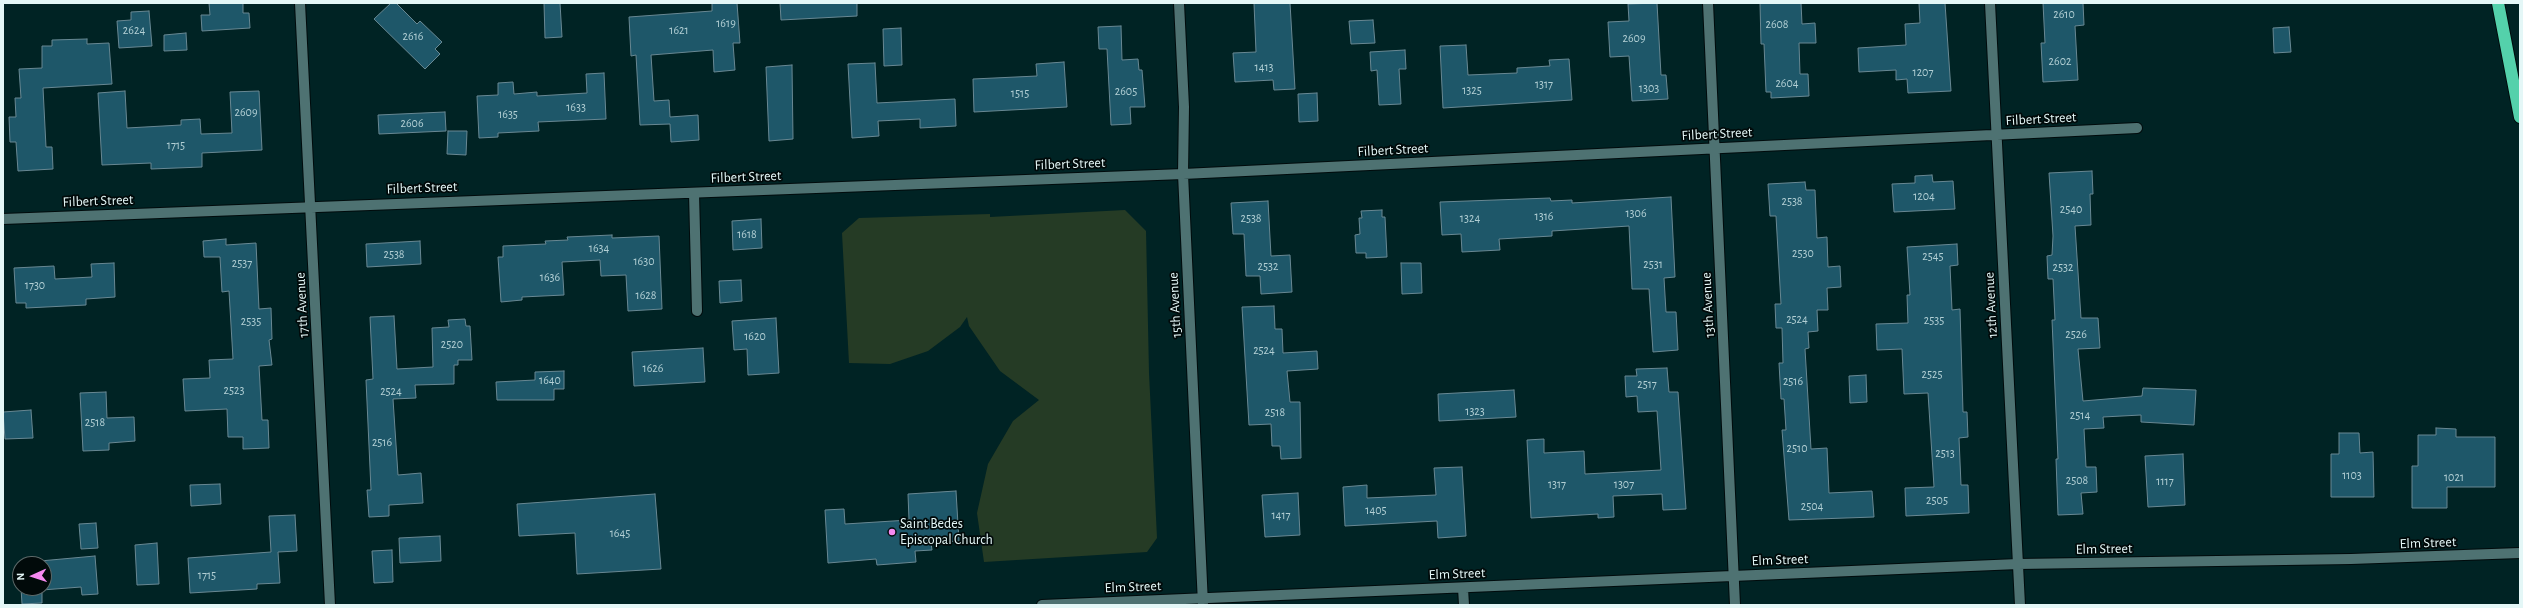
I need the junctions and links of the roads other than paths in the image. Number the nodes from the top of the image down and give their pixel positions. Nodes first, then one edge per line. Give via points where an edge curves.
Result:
1 (300, 3) edge
2 (1179, 3) edge
3 (1708, 3) edge
4 (1990, 3) edge
5 (2498, 3) edge
6 (2520, 117) edge
7 (2137, 128) dead end
8 (1996, 136) junction
9 (1715, 148) junction
10 (1183, 174) junction
11 (694, 193) junction
12 (312, 206) junction
13 (3, 219) edge
14 (697, 311) dead end
15 (2520, 553) edge
16 (2018, 564) junction
17 (1734, 576) junction
18 (1463, 588) junction
19 (1202, 602) edge
20 (330, 605) edge
21 (1042, 605) edge
22 (1464, 605) edge
23 (1735, 605) edge
24 (2020, 605) edge

1 - 12 street, 17th Avenue
2 - 10 street, 15th Avenue via 1184,107
3 - 9 street, 13th Avenue
4 - 8 street, 12th Avenue
5 - 6 highway
7 - 8 street, Filbert Street
8 - 9 street, Filbert Street
8 - 16 street, 12th Avenue
9 - 10 street, Filbert Street
9 - 17 street, 13th Avenue
10 - 11 street, Filbert Street
10 - 19 street, 15th Avenue
11 - 12 street, Filbert Street
11 - 14 street
12 - 13 street, Filbert Street
12 - 20 street, 17th Avenue
15 - 16 street, Elm Street via 2351,559
16 - 17 street, Elm Street
16 - 24 street, 12th Avenue
17 - 18 street, Elm Street
17 - 23 street, 13th Avenue
18 - 19 street, Elm Street
18 - 22 street
19 - 21 street, Elm Street

